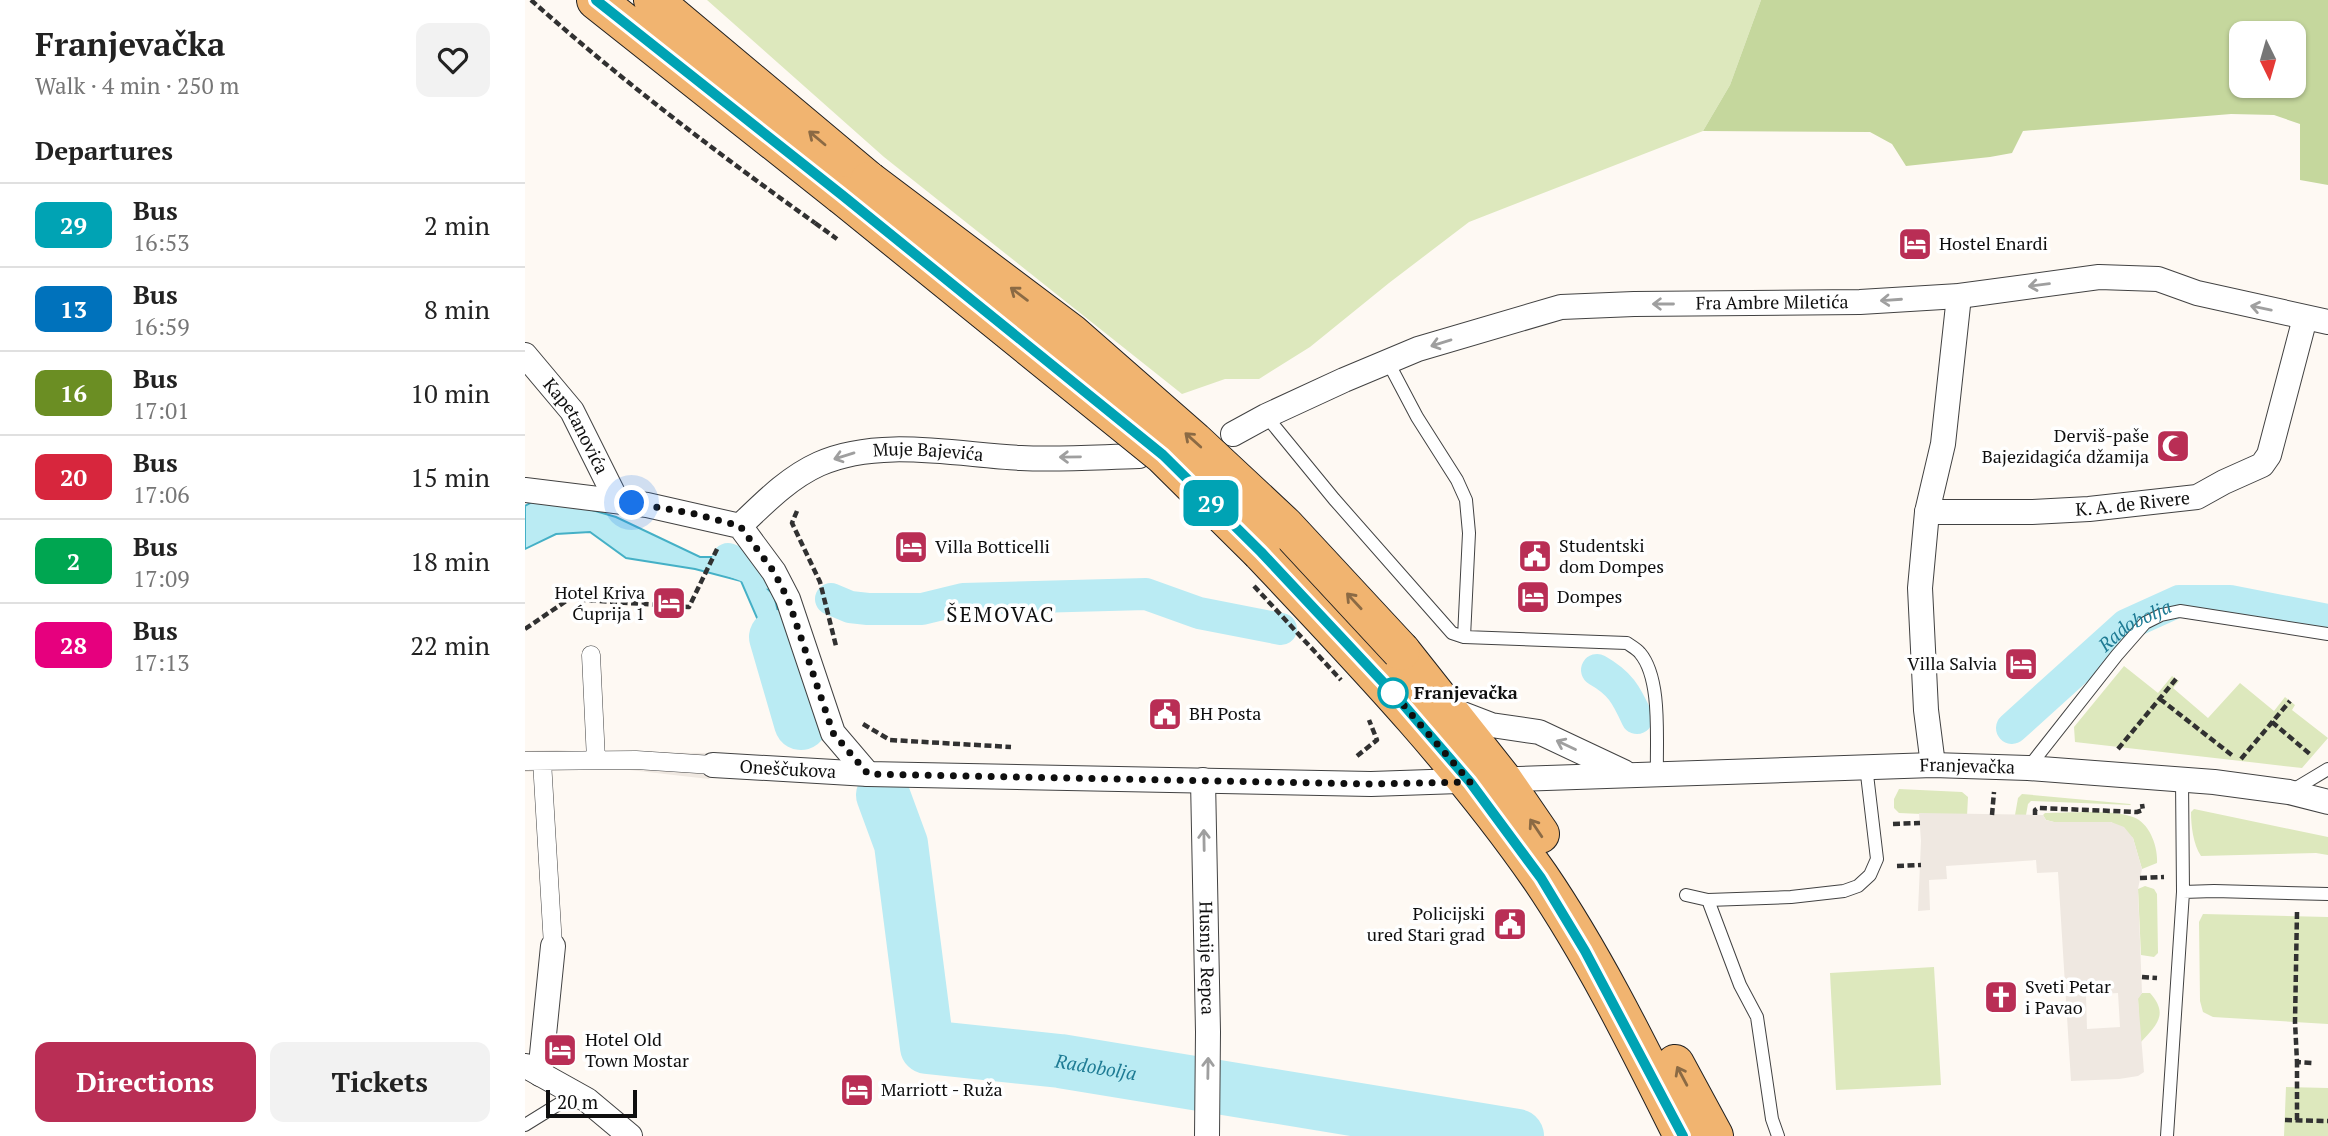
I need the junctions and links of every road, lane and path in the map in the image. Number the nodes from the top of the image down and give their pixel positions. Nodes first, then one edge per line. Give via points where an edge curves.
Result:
1 (531, 0) edge
2 (596, 0) edge
3 (653, 0) edge
4 (856, 188) junction
5 (815, 223) dead end
6 (1959, 296) junction
7 (2317, 320) edge
8 (525, 355) edge
9 (1388, 362) junction
10 (1266, 416) junction
11 (1233, 434) dead end
12 (1139, 456) dead end
13 (820, 464) junction
14 (525, 490) edge
15 (617, 501) junction
16 (1927, 512) junction
17 (740, 526) junction
18 (717, 549) dead end
19 (525, 629) edge
20 (2328, 634) edge
21 (1464, 637) junction
22 (837, 653) dead end
23 (591, 655) dead end
24 (1365, 671) junction
25 (2176, 679) dead end
26 (2160, 699) junction
27 (2290, 701) dead end
28 (1446, 708) junction
29 (1367, 709) dead end
30 (854, 719) dead end
31 (2272, 722) junction
32 (1024, 747) dead end
33 (596, 760) junction
34 (534, 761) edge
35 (1349, 762) dead end
36 (713, 765) joint
37 (1933, 765) junction
38 (2323, 765) edge
39 (1866, 766) junction
40 (2028, 768) junction
41 (1657, 773) junction
42 (2082, 773) junction
43 (868, 774) junction
44 (1628, 774) junction
45 (1203, 780) junction
46 (2182, 780) junction
47 (1487, 781) junction
48 (1994, 788) dead end
49 (2289, 792) junction
50 (2139, 796) dead end
51 (2328, 802) edge
52 (1992, 815) dead end
53 (2035, 815) dead end
54 (2183, 892) junction
55 (2298, 893) junction
56 (2328, 894) edge
57 (1686, 895) dead end
58 (1709, 900) junction
59 (553, 946) joint
60 (2297, 1062) junction
61 (2312, 1063) dead end
62 (533, 1070) edge
63 (575, 1093) junction
64 (2285, 1119) dead end
65 (2297, 1120) junction
66 (2328, 1121) edge
67 (525, 1125) edge
68 (630, 1136) edge
69 (1207, 1136) edge
70 (1683, 1136) edge
71 (1714, 1136) edge
72 (1778, 1136) edge
73 (2167, 1136) edge

1 - 5 path via 673,117
2 - 4 main road
4 -> 3 main road
4 - 24 main road, bridge via 1072,334 1285,526
7 -> 6 street, Fra Ambre Miletića via 2197,293 2158,279 2099,277
6 -> 9 street, Fra Ambre Miletića via 1562,307
6 - 16 street via 1943,444
7 - 16 street, K. A. de Rivere via 2263,465 2197,497 2078,510
8 - 15 street, Kapetanovića via 572,411
9 - 10 street, Fra Ambre Miletića
9 - 21 lane via 1466,500
10 - 11 street, Fra Ambre Miletića
10 - 21 lane via 1447,629
12 -> 13 street, Muje Bajevića via 1023,458 929,450 862,451
13 - 17 street, Muje Bajevića via 777,490
13 - 22 path via 792,523 820,582
14 - 15 street
15 - 17 street
16 - 37 street via 1920,588
17 - 43 street via 788,599 833,733
18 - 19 path via 689,607 569,598
20 - 40 lane via 2192,612 2161,615 2145,623 2117,655
21 - 41 lane via 1627,643 1639,652 1653,683
23 - 33 street
24 - 28 main road
24 - 47 main road
25 - 26 path
26 - 31 path via 2239,761
26 - 42 path via 2120,747
27 - 31 path
44 -> 28 street, Franjevačka via 1539,732 1491,725
28 - 47 main road
29 - 35 path via 1377,740
30 - 32 path via 890,740
31 - 38 path
33 - 34 street, Oneščukova
33 - 36 street, Oneščukova
34 - 59 street
36 - 43 street, Oneščukova
37 - 39 street, Franjevačka
37 - 40 street, Franjevačka
38 - 49 lane
39 - 41 street, Franjevačka
39 - 58 lane via 1877,859 1870,875 1844,891
40 - 42 street, Franjevačka
41 - 44 street, Franjevačka
42 - 46 street, Franjevačka
43 - 45 street, Oneščukova
44 - 47 street, Franjevačka
45 - 47 street, Oneščukova
69 -> 45 street, Husnije Repca
46 - 49 street, Franjevačka
46 - 54 lane
47 - 70 main road via 1585,951
71 -> 47 main road via 1561,866
48 - 52 path
49 - 51 street, Franjevačka
50 - 53 path via 2143,810 2137,812 2038,808
54 - 55 lane
54 - 73 lane
55 - 56 lane
55 - 60 path
57 - 58 lane
58 - 72 lane via 1740,985 1757,1017
59 - 62 street
60 - 61 path
60 - 65 path
62 - 63 street
63 - 67 lane
63 - 68 street
64 - 65 path
65 - 66 path

